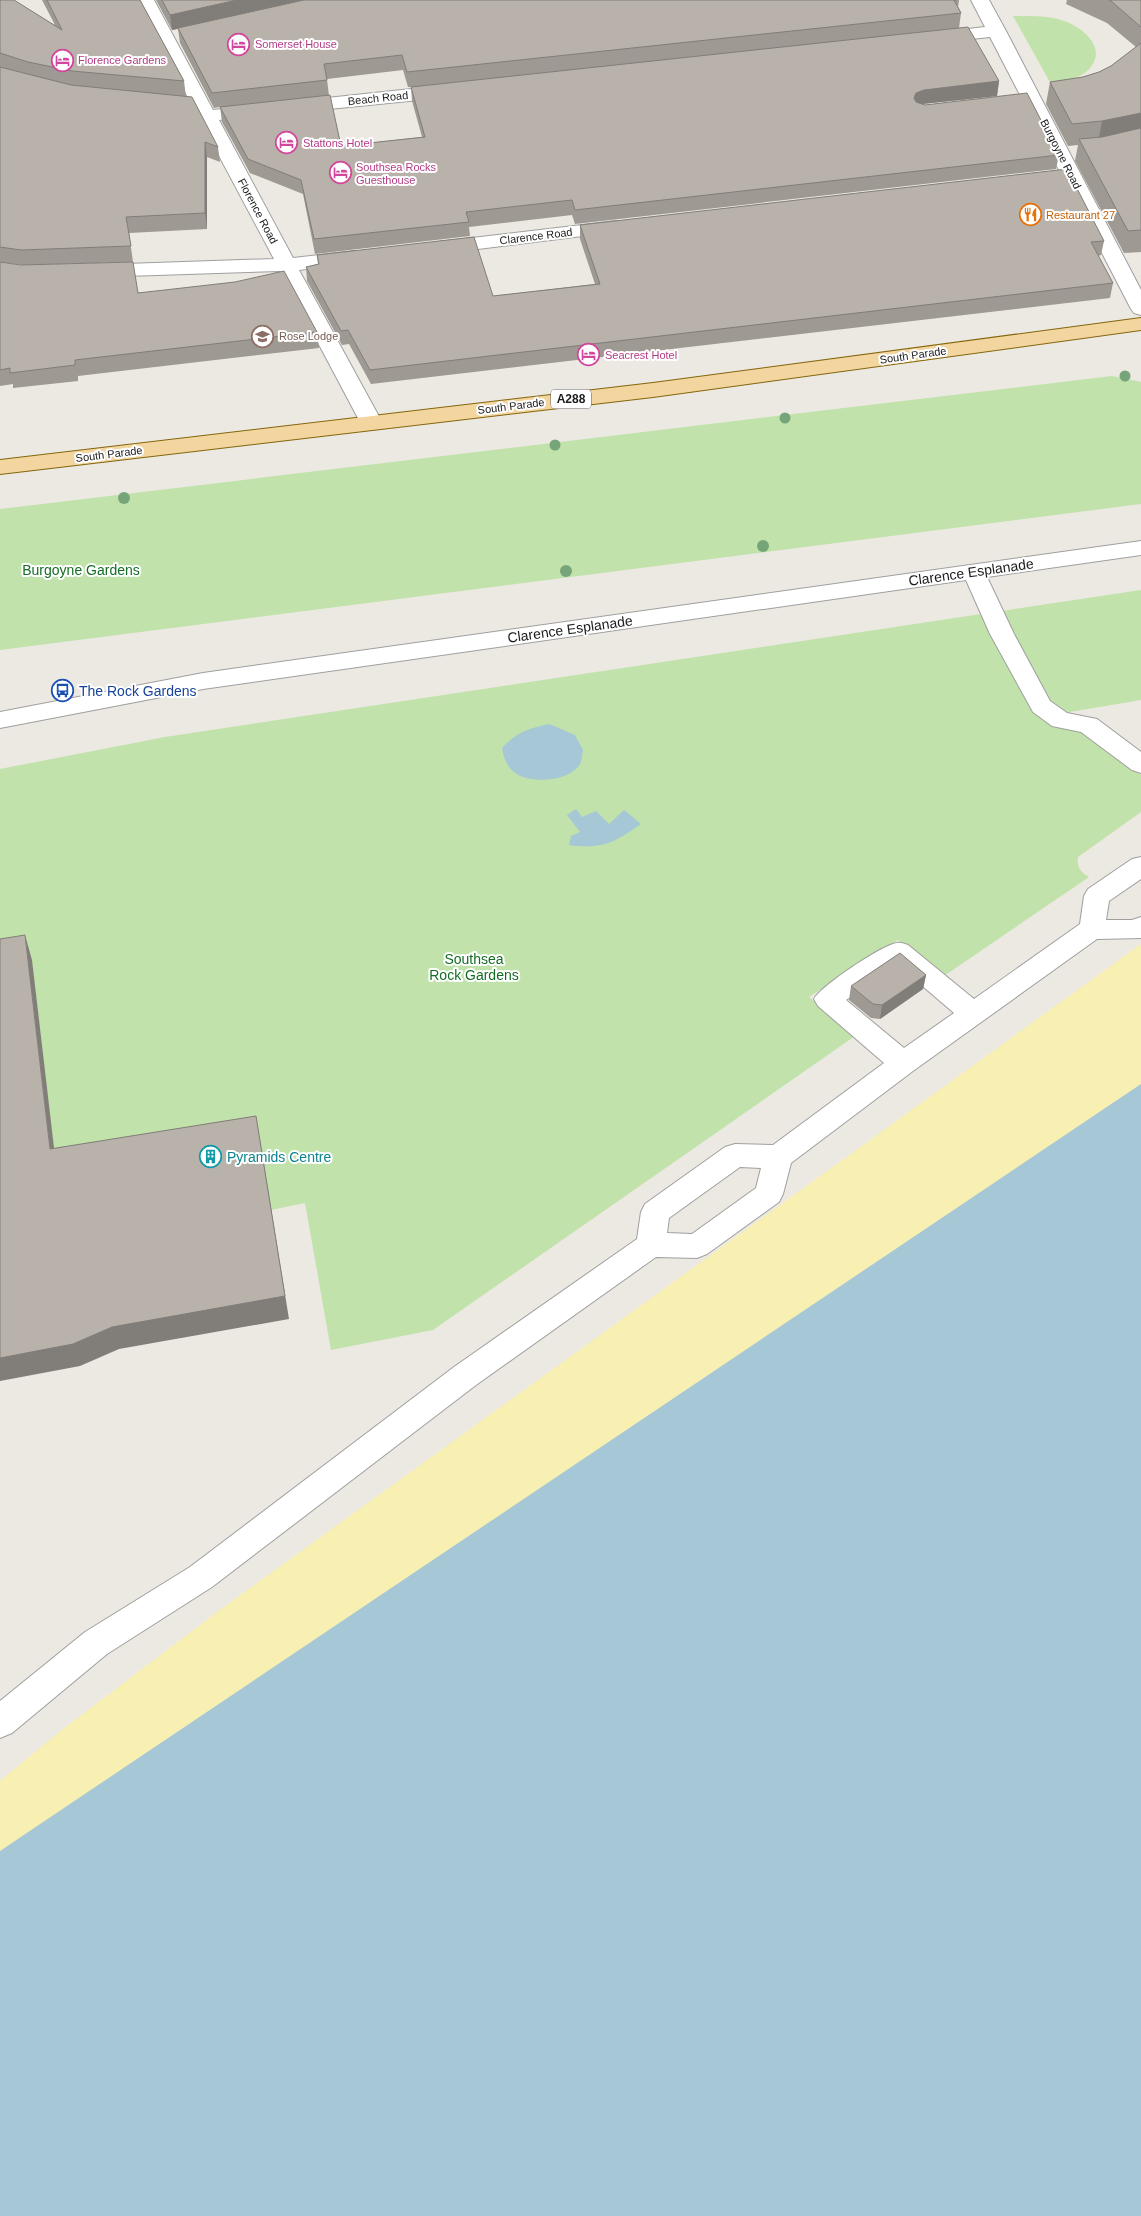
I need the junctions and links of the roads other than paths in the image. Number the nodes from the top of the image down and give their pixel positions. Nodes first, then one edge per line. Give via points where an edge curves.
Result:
1 (145, 0) edge
2 (980, 0) edge
3 (997, 31) junction
4 (185, 34) edge
5 (166, 39) junction
6 (921, 39) edge
7 (463, 89) edge
8 (1032, 99) junction
9 (1013, 102) edge
10 (182, 105) edge
11 (204, 111) junction
12 (1071, 175) junction
13 (1052, 178) edge
14 (636, 225) edge
15 (420, 250) edge
16 (374, 255) edge
17 (286, 265) junction
18 (73, 272) edge
19 (1141, 309) edge
20 (1141, 324) edge
21 (371, 422) junction
22 (0, 467) edge
23 (1141, 548) edge
24 (973, 572) junction
25 (0, 720) edge
26 (1141, 764) edge
27 (1141, 866) edge
28 (1141, 926) edge
29 (1092, 929) junction
30 (974, 1014) junction
31 (903, 1063) junction
32 (778, 1157) junction
33 (651, 1245) junction
34 (0, 1722) edge

1 - 5 street, Florence Road
2 - 3 street, Burgoyne Road
3 - 6 street
3 - 8 street, Burgoyne Road
4 - 5 street
5 - 11 street, Florence Road
7 - 11 street, Beach Road
8 - 9 street
8 - 12 street, Burgoyne Road via 1070,154
10 - 11 street, Beach Road
11 - 17 street, Florence Road
12 - 13 street
12 - 19 street, Burgoyne Road
14 - 15 street, Clarence Road
16 - 17 street
17 - 18 street
17 - 21 street, Florence Road
20 - 21 main road, South Parade / A288 via 672,387
21 - 22 main road, South Parade / A288
23 - 24 street, Clarence Esplanade
24 - 25 street, Clarence Esplanade via 203,681
24 - 26 street via 1041,706 1061,720 1088,725
27 - 29 street via 1096,896
28 - 29 street via 1136,930
29 - 30 street
30 - 31 street
30 - 31 street via 900,952 827,999
31 - 32 street
32 - 33 street via 769,1194 697,1246
32 - 33 street via 735,1155 655,1212
33 - 34 street via 465,1376 201,1577 96,1643

